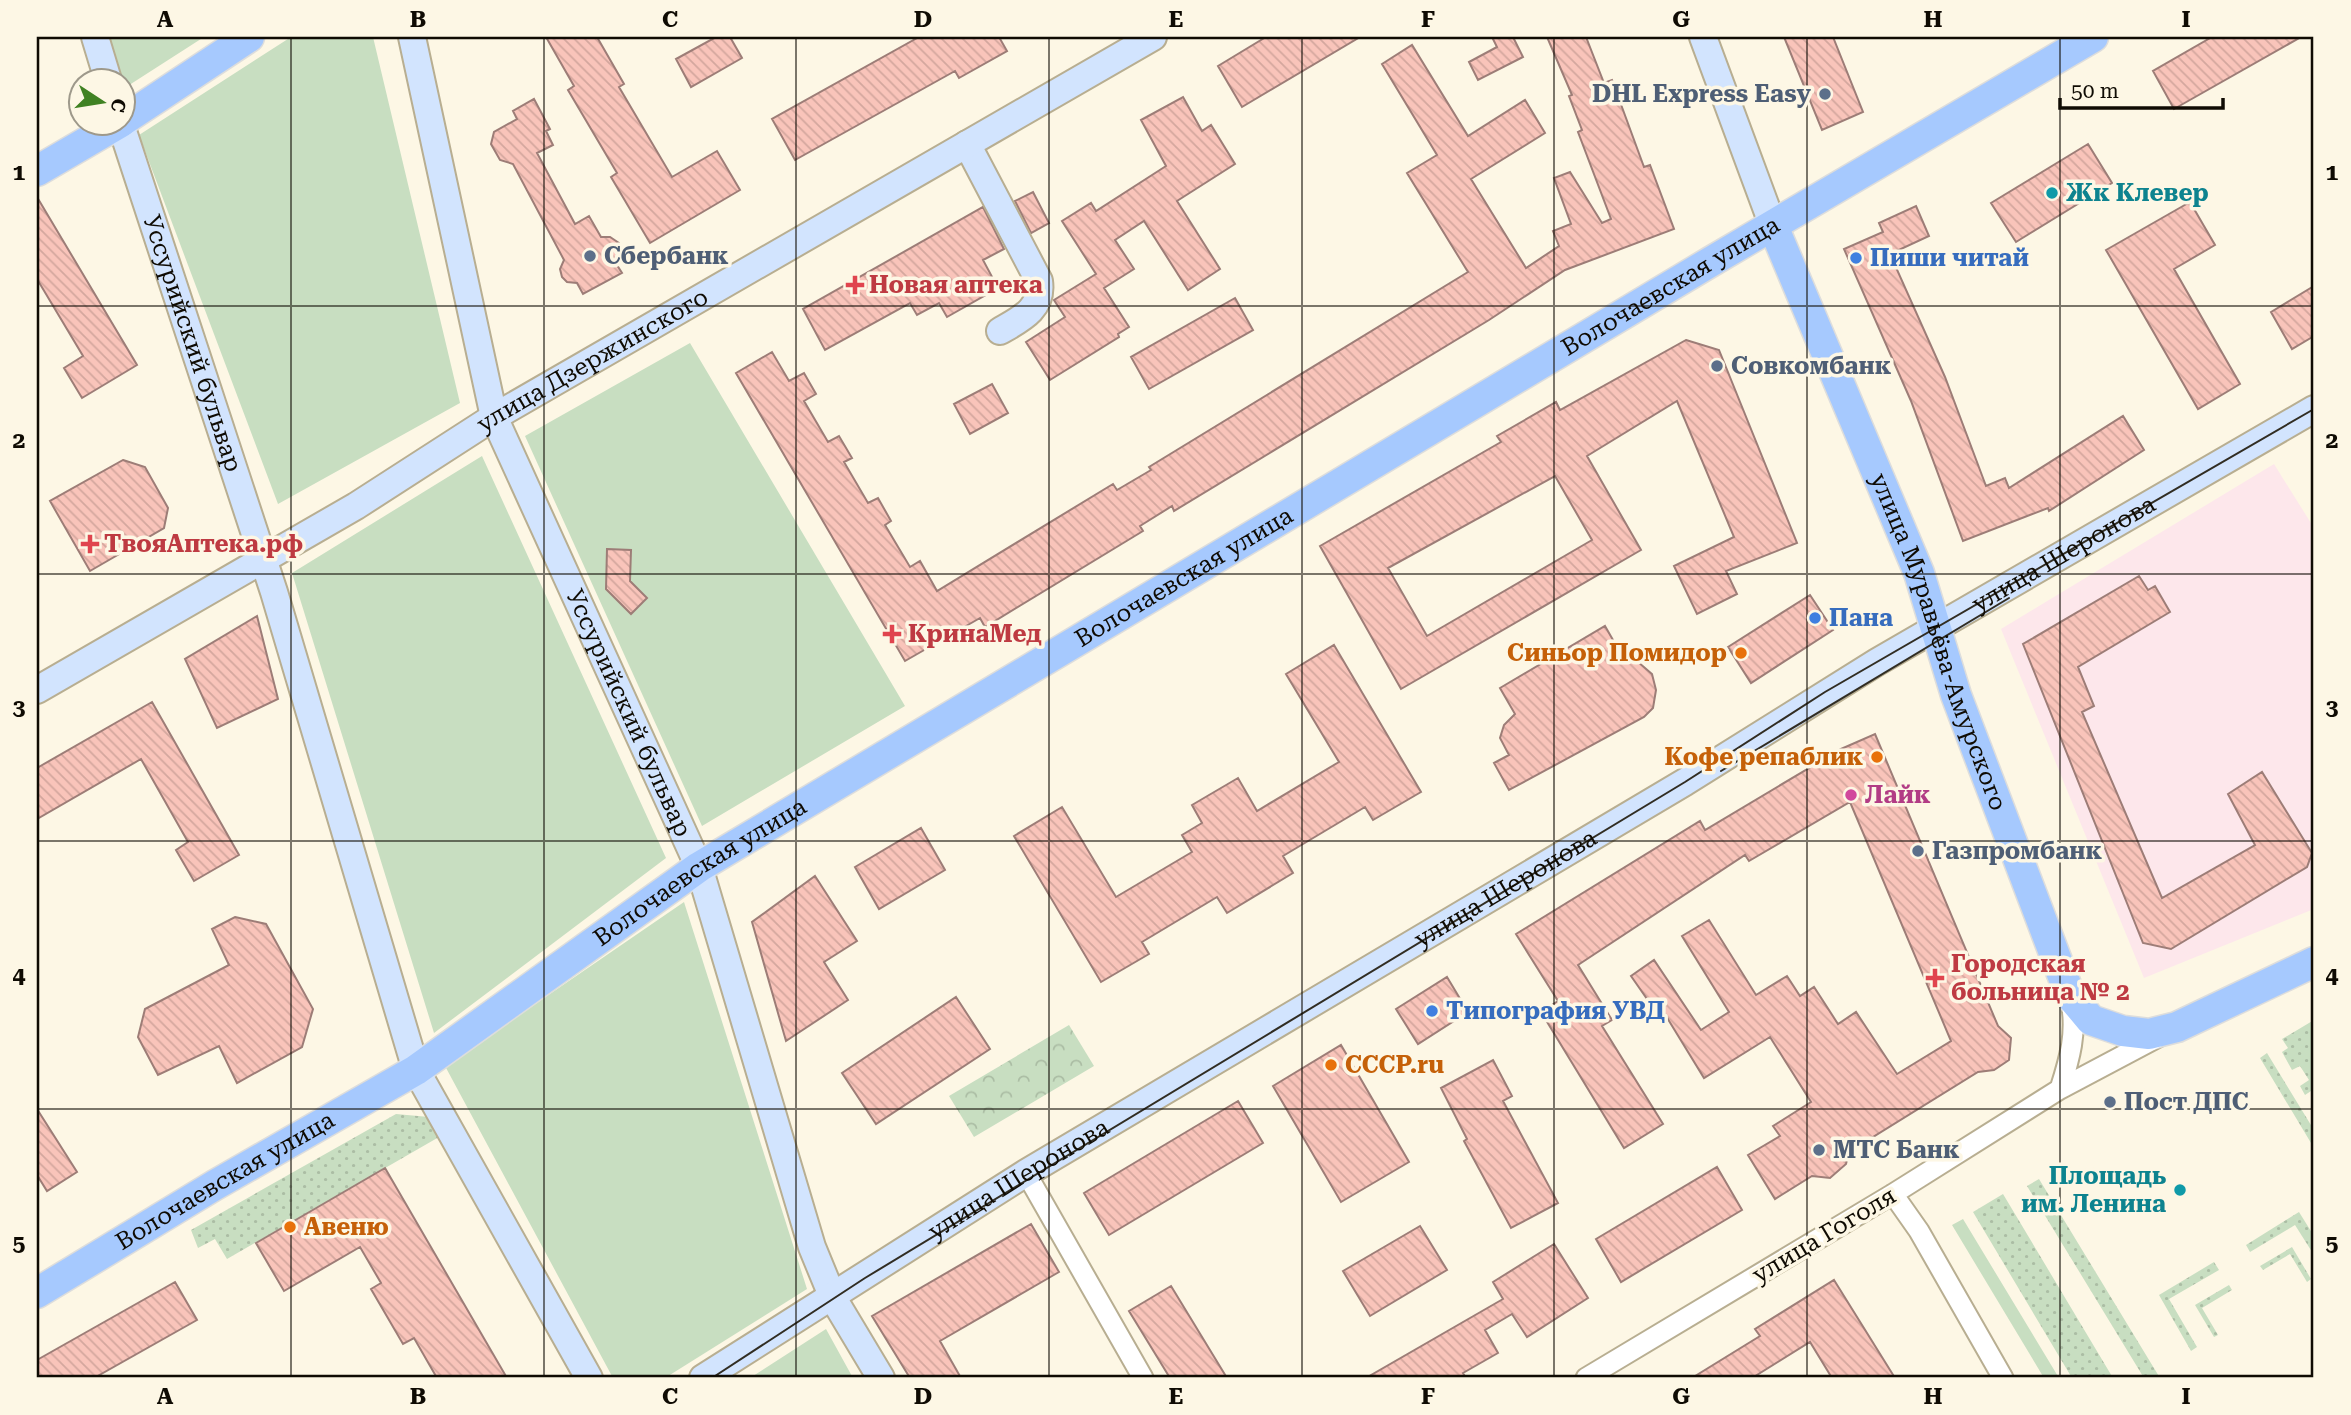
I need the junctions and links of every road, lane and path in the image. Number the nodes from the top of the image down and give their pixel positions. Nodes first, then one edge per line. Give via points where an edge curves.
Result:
1 (96, 37) edge
2 (249, 37) edge
3 (412, 37) edge
4 (1153, 37) edge
5 (1703, 37) edge
6 (2093, 37) edge
7 (104, 66) edge
8 (136, 112) edge
9 (97, 136) edge
10 (126, 136) edge
11 (967, 144) junction
12 (37, 171) edge
13 (1773, 226) junction
14 (1000, 331) dead end
15 (2314, 409) edge
16 (494, 417) junction
17 (262, 559) junction
18 (1937, 628) junction
19 (37, 690) edge
20 (699, 867) junction
21 (2314, 962) edge
22 (2070, 995) junction
23 (2177, 1027) junction
24 (416, 1069) junction
25 (2060, 1088) junction
26 (1026, 1173) junction
27 (1894, 1194) junction
28 (37, 1293) edge
29 (832, 1297) junction
30 (589, 1378) edge
31 (703, 1378) edge
32 (881, 1378) edge
33 (1143, 1378) edge
34 (1586, 1378) edge
35 (2003, 1378) edge

1 - 7 street
2 - 8 main road
3 - 16 street, Уссурийский бульвар
4 - 11 street, улица Дзержинского
5 - 13 street, улица Муравьёва-Амурского
6 - 13 main road, Волочаевская улица
9 - 12 main road
10 - 17 street, Уссурийский бульвар
11 - 14 street via 1039,281 1035,308
11 - 16 street, улица Дзержинского
13 - 18 main road, улица Муравьёва-Амурского via 1919,573
13 - 20 main road, Волочаевская улица
15 - 18 street, улица Шеронова
16 - 17 street, улица Дзержинского via 356,506
16 - 20 street, Уссурийский бульвар
17 - 19 street, улица Дзержинского
17 - 24 street, Уссурийский бульвар
18 - 22 main road, улица Муравьёва-Амурского via 1956,695
18 - 26 street, улица Шеронова
20 - 24 main road, Волочаевская улица
20 - 29 street, Уссурийский бульвар via 812,1247
21 - 23 main road, улица Муравьёва-Амурского
22 - 23 main road, улица Муравьёва-Амурского via 2091,1020 2123,1031 2149,1034
22 - 25 street via 2075,1023
23 - 25 street, улица Гоголя
24 - 28 main road, Волочаевская улица
24 - 30 street, Уссурийский бульвар
25 - 27 street, улица Гоголя
26 - 29 street, улица Шеронова
26 - 33 street
27 - 34 street, улица Гоголя
27 - 35 street
29 - 31 street, улица Шеронова
29 - 32 street, Уссурийский бульвар

